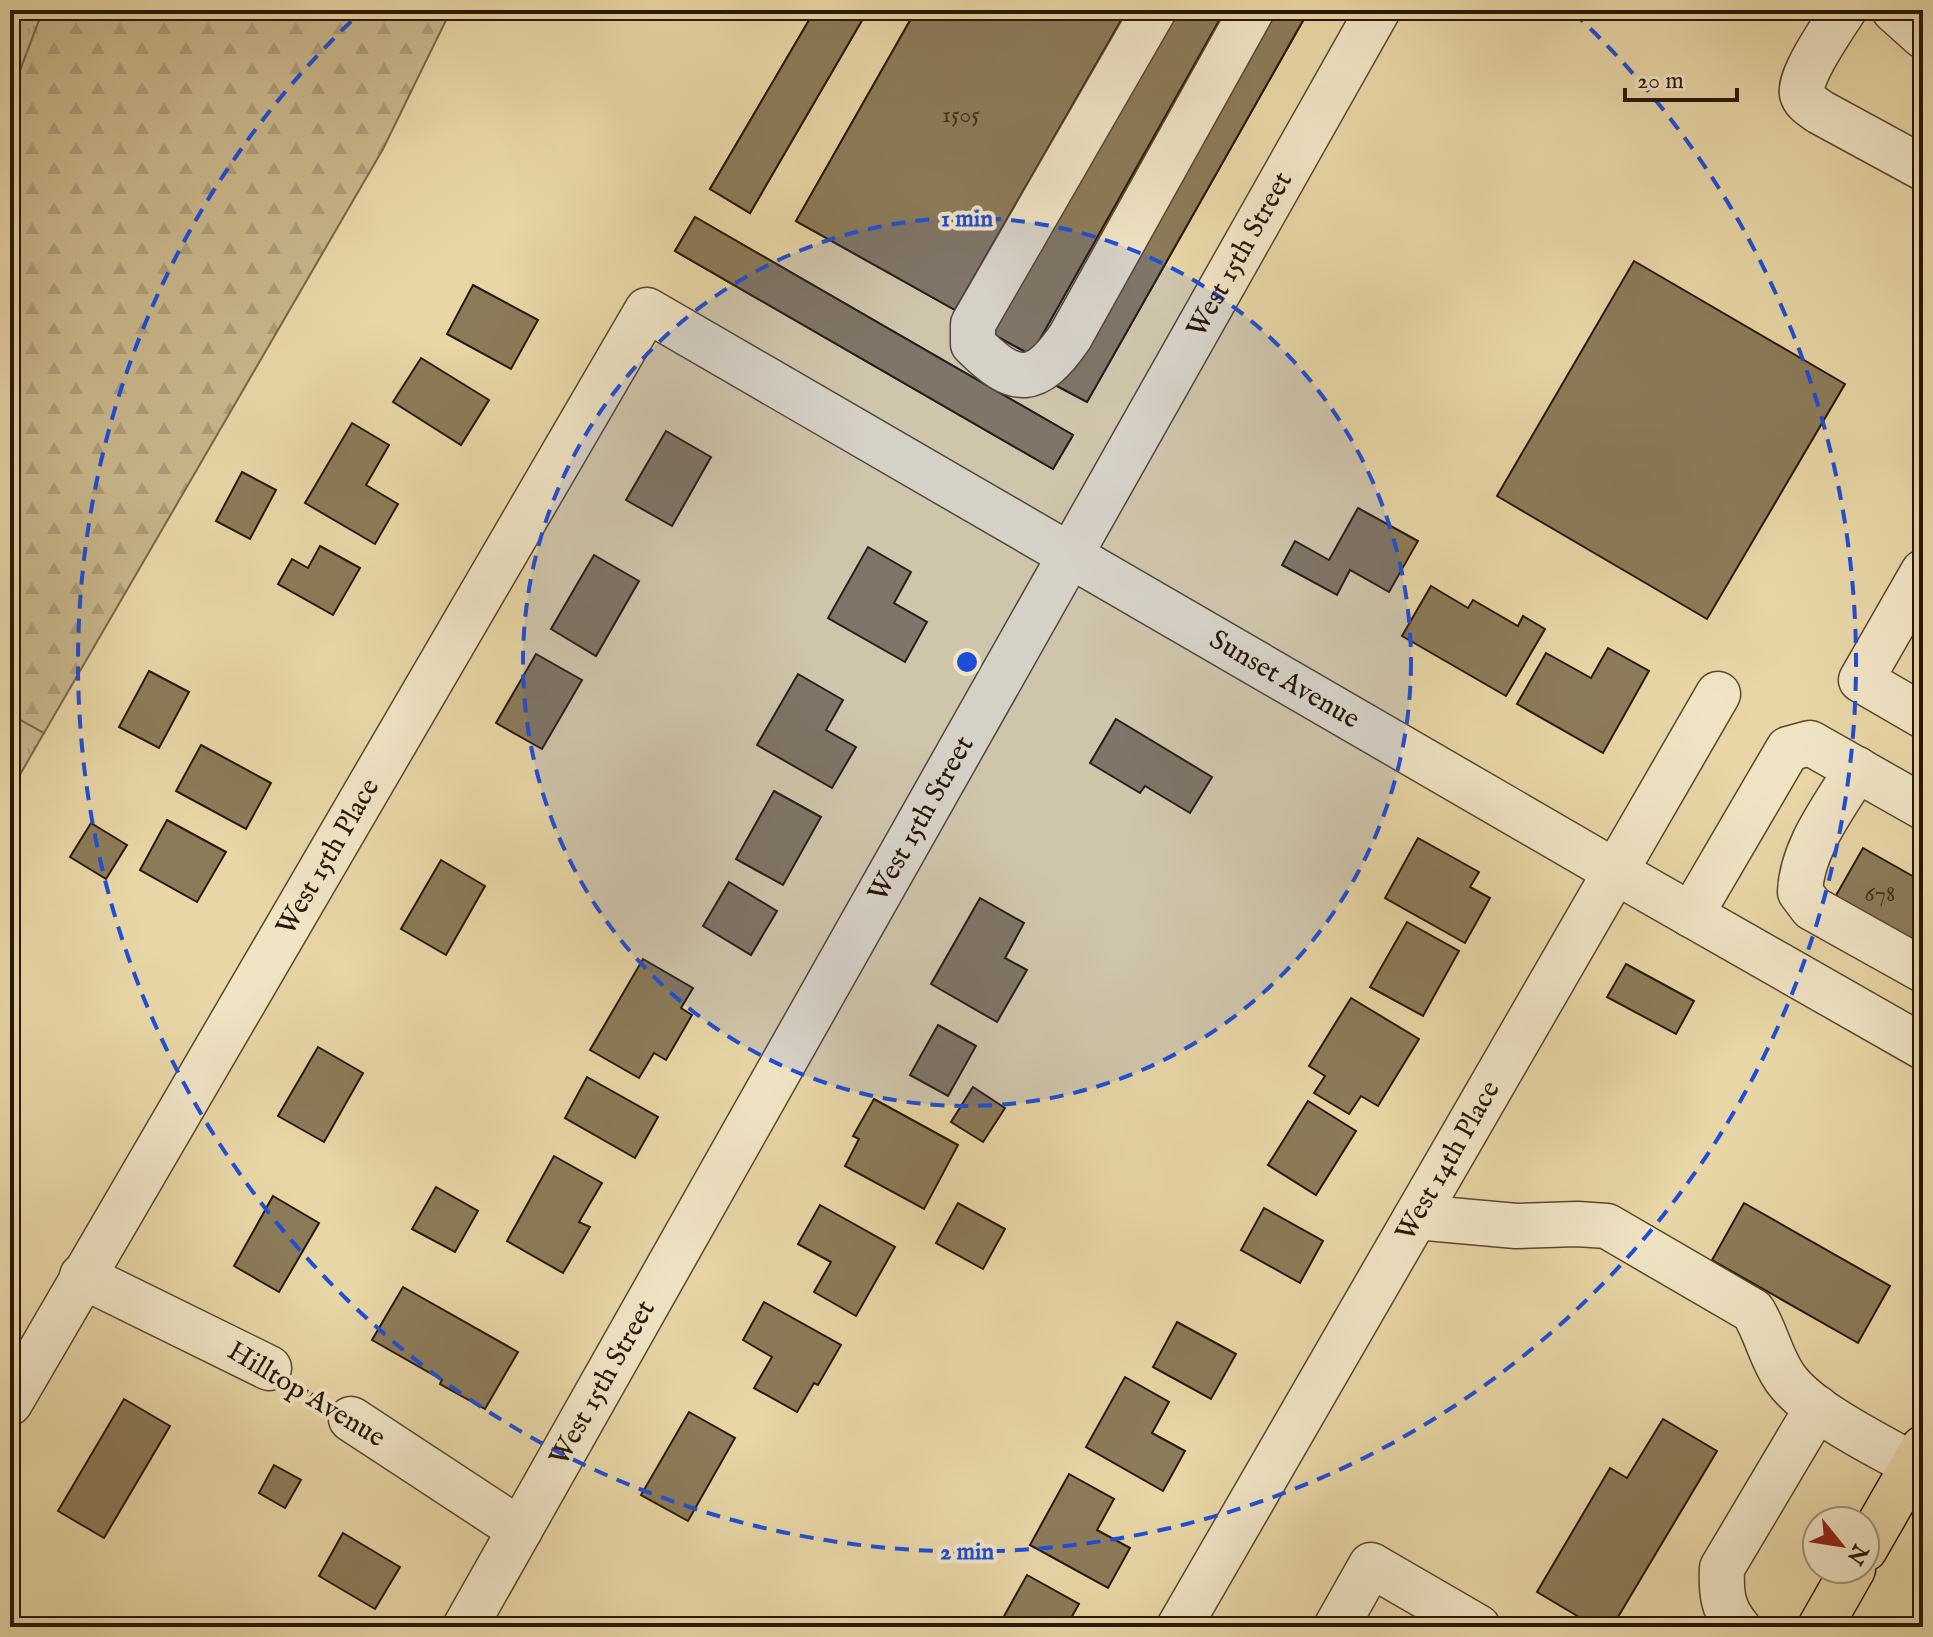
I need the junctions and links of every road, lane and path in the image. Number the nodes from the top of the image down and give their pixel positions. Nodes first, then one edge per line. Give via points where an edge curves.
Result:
1 (1154, 10) edge
2 (1252, 10) edge
3 (1378, 10) edge
4 (1844, 10) edge
5 (1894, 10) edge
6 (1923, 36) edge
7 (1923, 168) edge
8 (647, 310) joint
9 (1069, 553) junction
10 (1923, 572) edge
11 (1718, 694) dead end
12 (1923, 716) edge
13 (1857, 769) junction
14 (1923, 807) edge
15 (1616, 872) junction
16 (1691, 915) junction
17 (1923, 970) edge
18 (1923, 1047) edge
19 (1416, 1217) junction
20 (82, 1276) junction
21 (269, 1368) joint
22 (10, 1403) edge
23 (1817, 1408) junction
24 (351, 1419) joint
25 (1916, 1471) edge
26 (1881, 1525) edge
27 (520, 1530) junction
28 (1844, 1585) edge
29 (465, 1627) edge
30 (1179, 1627) edge
31 (1336, 1627) edge
32 (1478, 1627) edge
33 (1738, 1627) edge
34 (1820, 1627) edge

1 - 2 street via 973,324 973,344 1014,374 1033,375 1070,337
3 - 9 street, West 15th Street
4 - 7 street via 1803,80 1802,94 1820,112
5 - 6 street
8 - 9 street, Sunset Avenue
8 - 20 street, West 15th Place
9 - 15 street, Sunset Avenue
9 - 27 street, West 15th Street
10 - 12 street via 1861,680
11 - 15 street, West 14th Place
13 - 14 street
13 - 16 street via 1810,743 1788,749
13 - 17 street via 1810,849 1800,892 1812,908
15 - 16 street, Sunset Avenue
15 - 19 street, West 14th Place
16 - 18 street, Sunset Avenue
19 - 23 street via 1516,1226 1607,1226 1753,1311 1784,1377
19 - 30 street, West 14th Place
20 - 21 street, Hilltop Avenue
20 - 22 street, West 15th Place
21 - 24 path, Hilltop Avenue
23 - 25 street
23 - 33 street via 1722,1568 1720,1595
24 - 27 street, Hilltop Avenue
25 - 26 main road
27 - 29 street, West 15th Street
28 - 34 main road
31 - 32 street via 1371,1565

